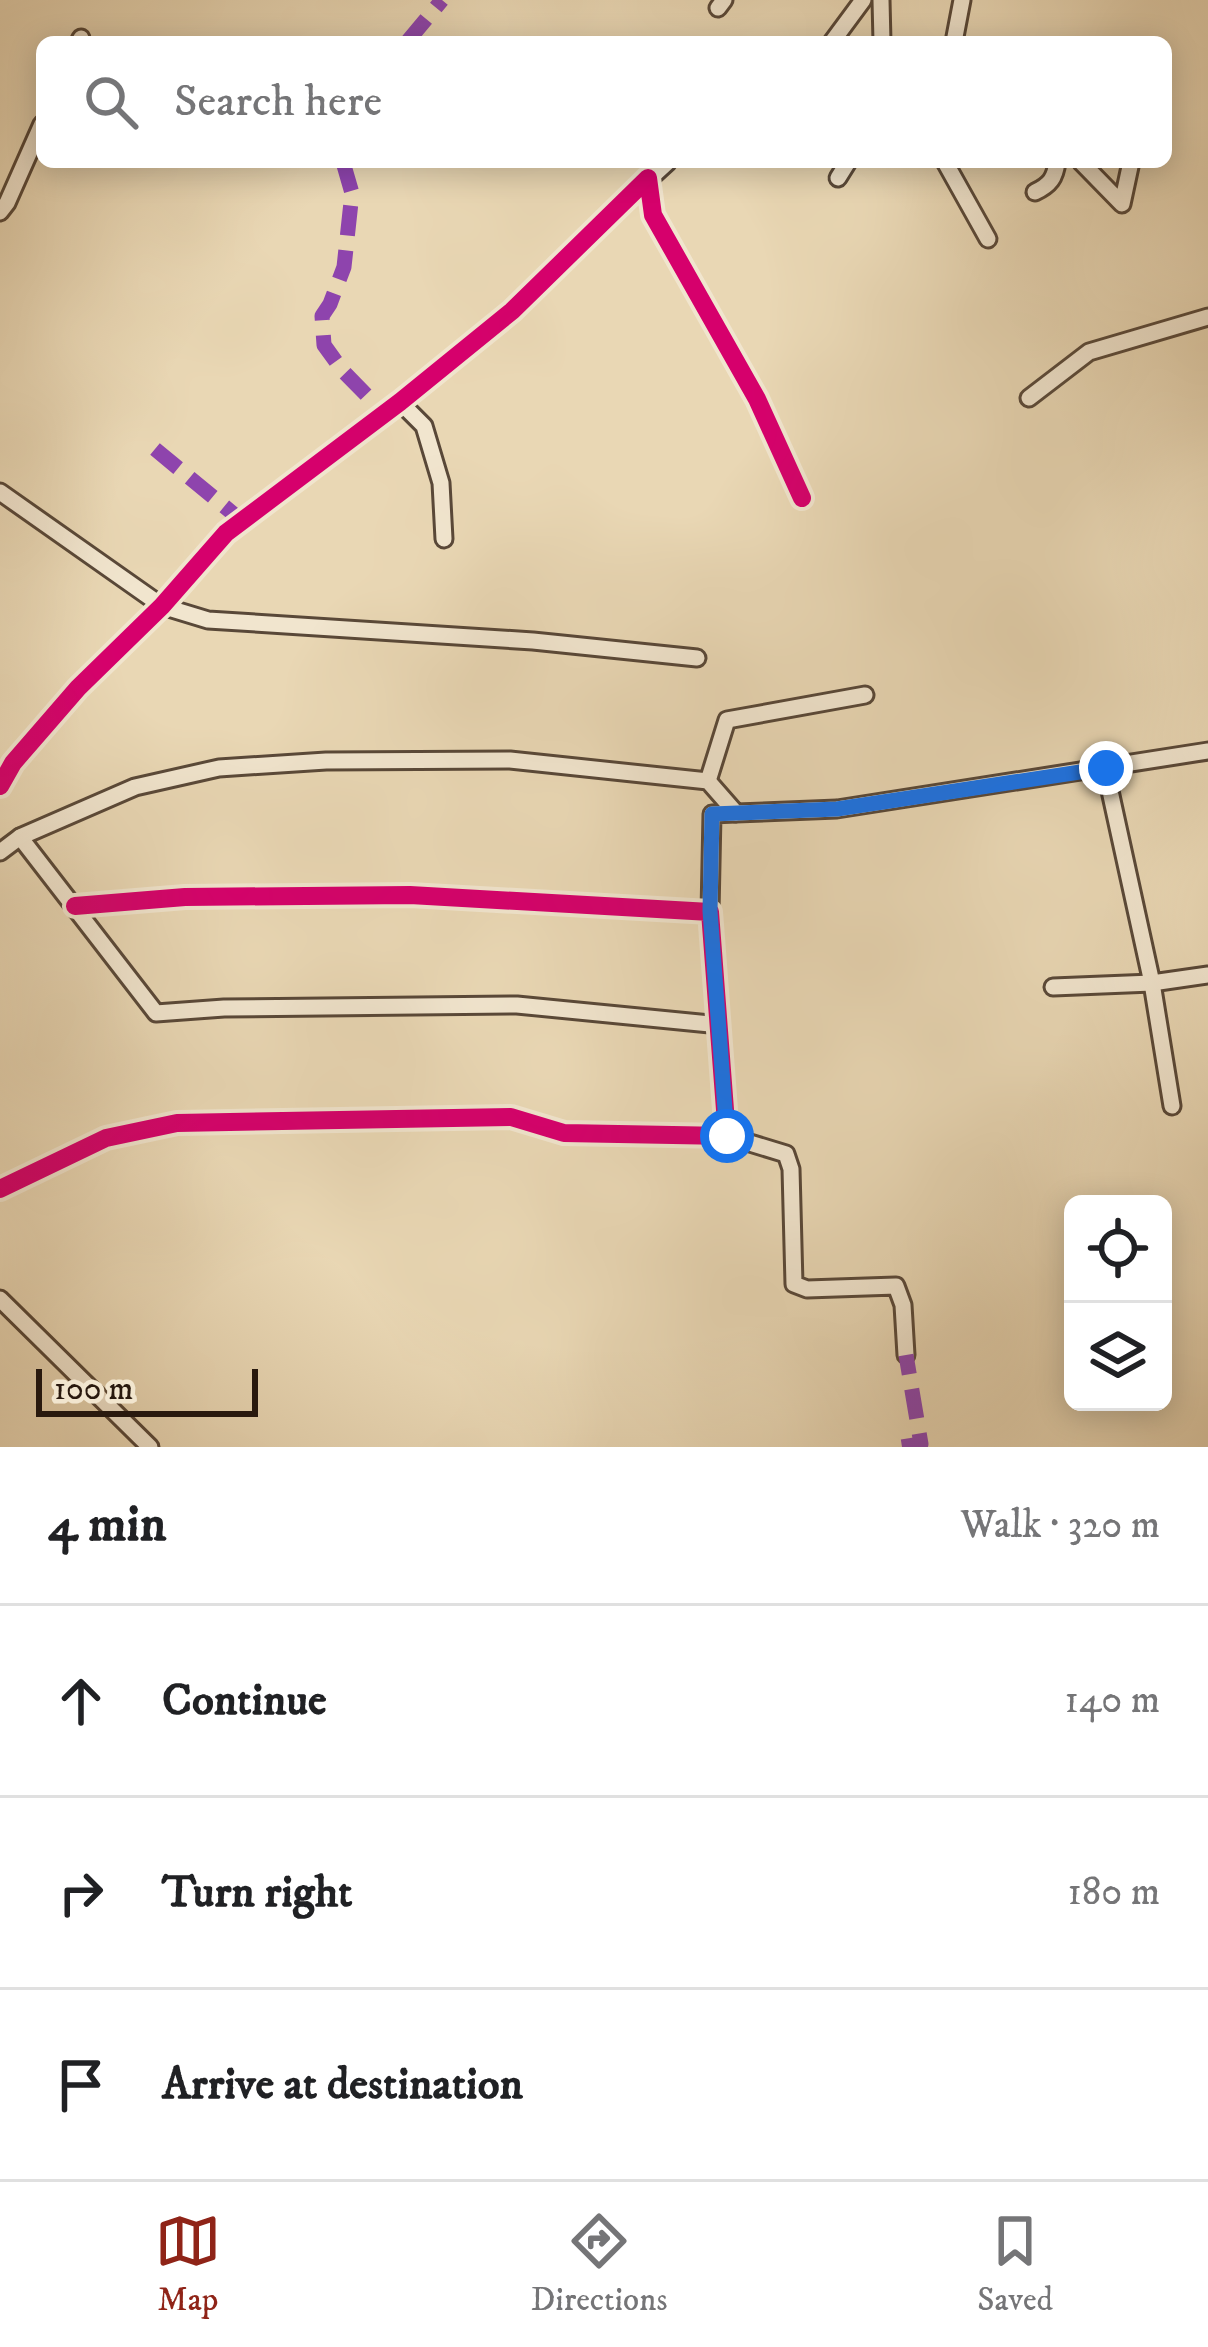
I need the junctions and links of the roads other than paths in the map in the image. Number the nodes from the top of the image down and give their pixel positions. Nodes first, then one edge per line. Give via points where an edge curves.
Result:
1 (863, 0) edge
2 (880, 0) edge
3 (962, 0) edge
4 (836, 36) edge
5 (882, 36) edge
6 (955, 36) edge
7 (36, 138) edge
8 (660, 168) edge
9 (844, 168) edge
10 (948, 168) edge
11 (1056, 168) edge
12 (1087, 168) edge
13 (1130, 168) edge
14 (648, 178) junction
15 (838, 178) dead end
16 (1035, 192) dead end
17 (0, 212) edge
18 (620, 222) dead end
19 (988, 239) dead end
20 (1208, 317) edge
21 (1029, 398) dead end
22 (400, 402) junction
23 (0, 492) edge
24 (802, 498) dead end
25 (444, 539) dead end
26 (162, 606) junction
27 (698, 658) dead end
28 (865, 695) dead end
29 (1208, 752) edge
30 (1106, 768) junction
31 (708, 781) junction
32 (0, 786) edge
33 (736, 813) junction
34 (20, 837) junction
35 (0, 852) edge
36 (75, 906) junction
37 (710, 911) junction
38 (1208, 975) edge
39 (1152, 983) junction
40 (1053, 987) dead end
41 (720, 1024) junction
42 (1172, 1106) dead end
43 (727, 1136) junction
44 (0, 1190) edge
45 (0, 1299) edge
46 (906, 1355) dead end
47 (150, 1447) edge

1 - 4 street
2 - 5 street
3 - 6 street
7 - 17 street
8 - 14 street
9 - 15 street
10 - 19 street
11 - 16 street
12 - 13 street via 1121,204
14 - 18 street
14 - 22 street via 512,311
14 - 24 street via 652,215 757,398
20 - 21 street via 1089,352
22 - 25 street via 424,426 441,483
22 - 26 street via 226,533
23 - 26 street
26 - 27 street via 208,620
26 - 32 street via 78,688
28 - 31 street via 727,720
29 - 30 street
30 - 33 street via 837,809
30 - 39 street
31 - 33 street
31 - 34 street via 510,760 219,768 135,787
33 - 37 street via 712,814
34 - 35 street
34 - 36 street
36 - 37 street via 185,896 410,895
36 - 41 street via 156,1013 517,1004
37 - 41 street
38 - 39 street
39 - 40 street
39 - 42 street
41 - 43 street
43 - 44 street via 564,1133 511,1117 177,1123 106,1138
43 - 46 street via 786,1154 794,1284 896,1286
45 - 47 street

